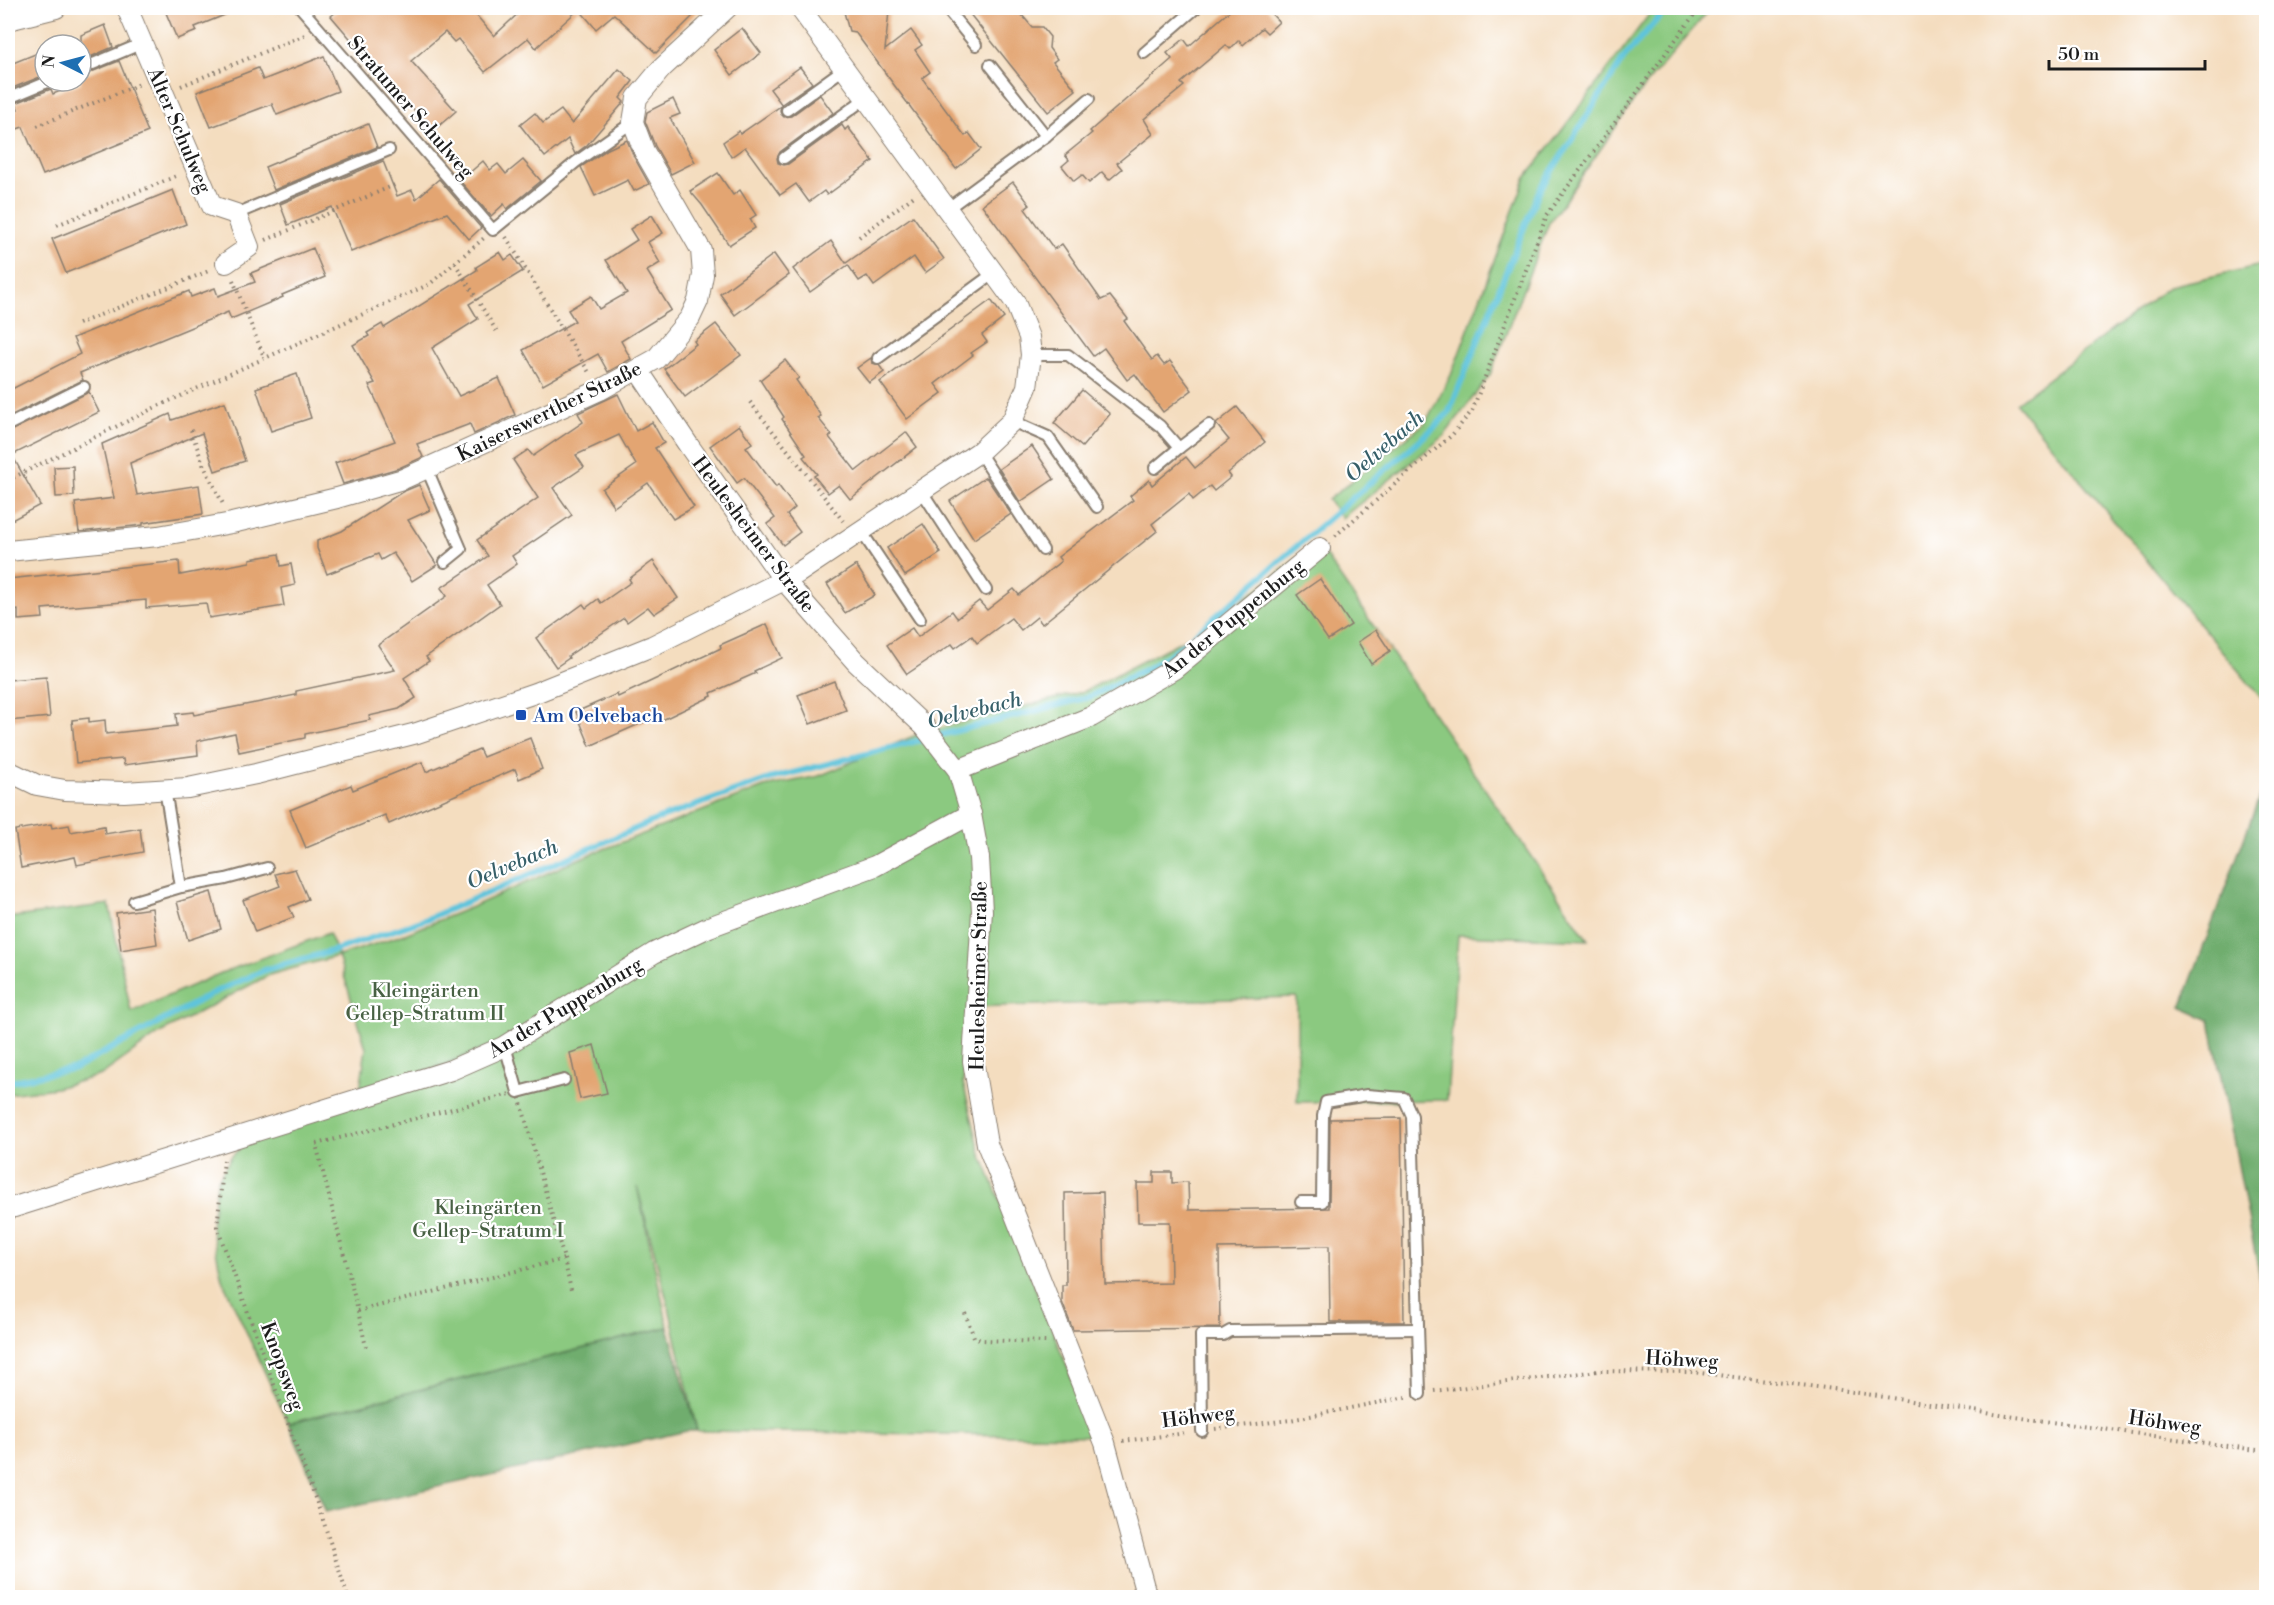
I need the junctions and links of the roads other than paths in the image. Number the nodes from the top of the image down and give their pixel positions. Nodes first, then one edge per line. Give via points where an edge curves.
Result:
1 (53, 8) edge
2 (127, 8) edge
3 (301, 8) edge
4 (726, 8) edge
5 (800, 8) edge
6 (946, 8) edge
7 (1196, 8) edge
8 (8, 20) edge
9 (143, 44) junction
10 (976, 45) dead end
11 (1144, 53) dead end
12 (93, 64) edge
13 (990, 65) dead end
14 (845, 68) junction
15 (33, 88) edge
16 (9, 98) dead end
17 (866, 98) junction
18 (1089, 99) dead end
19 (787, 110) dead end
20 (633, 122) junction
21 (1046, 136) junction
22 (389, 150) dead end
23 (784, 158) dead end
24 (948, 209) junction
25 (236, 214) junction
26 (226, 263) road end
27 (994, 273) junction
28 (1031, 356) junction
29 (878, 358) dead end
30 (638, 370) junction
31 (84, 387) dead end
32 (1012, 421) junction
33 (8, 425) edge
34 (1209, 425) dead end
35 (1179, 448) junction
36 (979, 452) junction
37 (1155, 468) dead end
38 (427, 469) junction
39 (921, 490) junction
40 (1097, 507) dead end
41 (858, 534) junction
42 (1320, 548) road end
43 (1043, 550) dead end
44 (8, 551) edge
45 (445, 562) dead end
46 (783, 579) junction
47 (986, 590) dead end
48 (920, 619) dead end
49 (958, 770) junction
50 (8, 771) edge
51 (165, 789) junction
52 (971, 814) junction
53 (267, 868) dead end
54 (181, 887) junction
55 (134, 901) dead end
56 (505, 1046) junction
57 (564, 1080) dead end
58 (1301, 1202) dead end
59 (8, 1209) edge
60 (1418, 1329) junction
61 (1420, 1394) road end
62 (1202, 1431) road end
63 (1147, 1598) edge

1 - 8 street
2 - 9 street, Alter Schulweg
3 - 20 lane, Stratumer Schulweg via 496,227
4 - 20 street via 660,69 637,98
5 - 14 street
6 - 10 lane
7 - 11 lane
9 - 12 lane
9 - 25 street, Alter Schulweg via 212,206
13 - 21 lane
14 - 17 street
14 - 19 lane
15 - 16 lane
17 - 23 lane
17 - 24 street
18 - 21 lane
20 - 30 street, Kaiserswerther Straße via 644,151 701,250 703,275 690,318 656,359
21 - 24 lane
22 - 25 lane
24 - 27 street
25 - 26 street via 249,247
27 - 28 street via 1015,302 1029,337
27 - 29 lane
28 - 32 street via 1027,387
28 - 35 lane via 1068,355 1160,426
30 - 38 street, Kaiserswerther Straße
30 - 46 street, Heulesheimer Straße
31 - 33 lane
32 - 36 street
32 - 40 lane via 1048,437
34 - 35 lane
35 - 37 lane
36 - 39 street
36 - 43 lane
38 - 44 street, Kaiserswerther Straße via 337,498 232,523 158,536
38 - 45 lane via 461,549
39 - 41 street
39 - 47 lane
41 - 46 street
41 - 48 lane
42 - 49 street, An der Puppenburg via 1174,669 1091,717
46 - 49 street, Heulesheimer Straße via 856,662 924,726
46 - 51 street via 652,646 535,693 417,733 256,774
49 - 52 street, Heulesheimer Straße
50 - 51 street via 37,785 65,790
51 - 54 lane
52 - 56 street, An der Puppenburg via 875,866 709,927 654,953
52 - 63 street, Heulesheimer Straße via 982,911 973,1060 987,1144 1105,1443
53 - 54 lane
54 - 55 lane
56 - 57 lane via 518,1092
56 - 59 street, An der Puppenburg via 451,1070
58 - 60 lane via 1322,1202 1326,1102 1367,1095 1404,1098 1412,1116
60 - 61 lane
60 - 62 lane via 1202,1335

